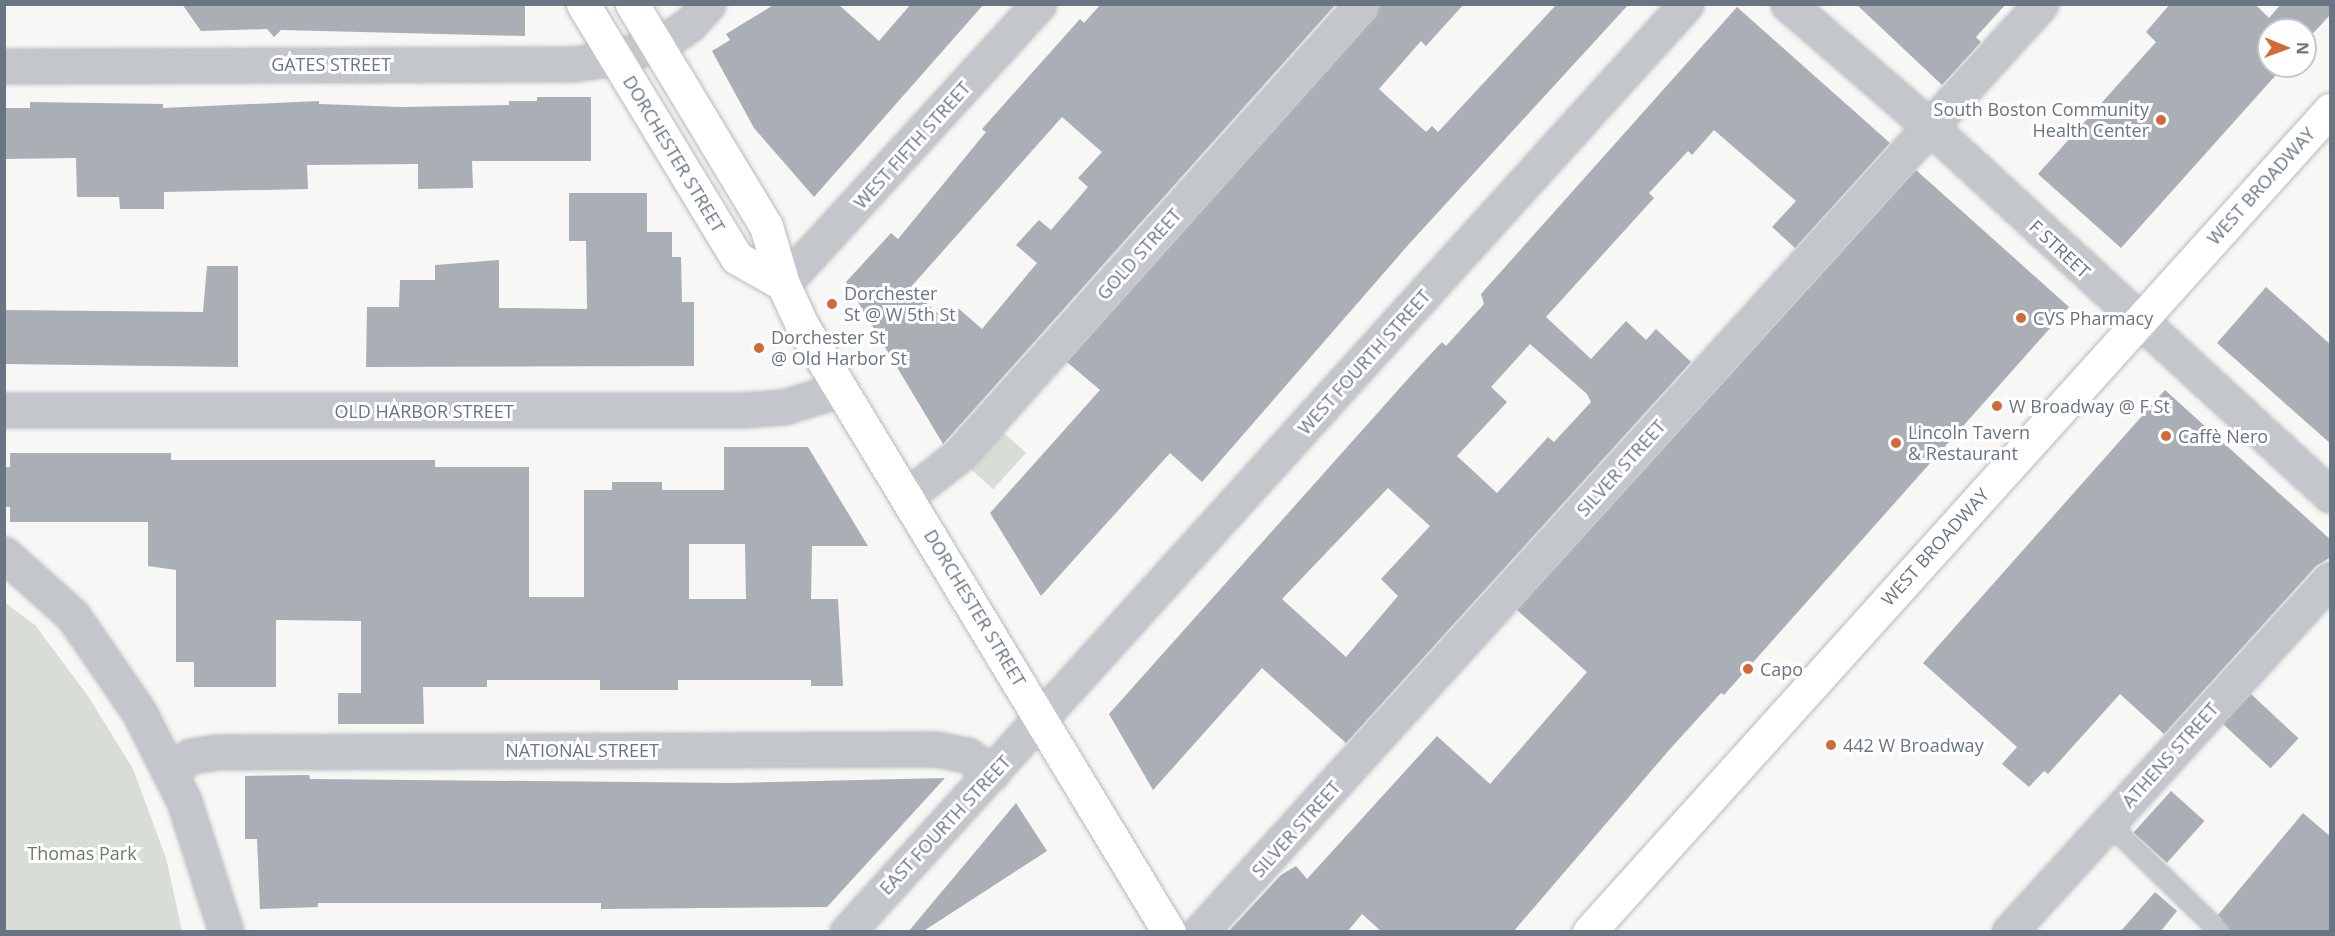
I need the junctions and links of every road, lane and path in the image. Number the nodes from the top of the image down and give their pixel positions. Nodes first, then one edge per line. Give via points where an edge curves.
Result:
1 (583, 4) edge
2 (632, 4) edge
3 (708, 4) edge
4 (1039, 4) edge
5 (1362, 4) edge
6 (1686, 4) edge
7 (1788, 4) edge
8 (2041, 4) edge
9 (656, 44) junction
10 (615, 58) junction
11 (4, 66) edge
12 (2331, 110) edge
13 (1928, 125) junction
14 (783, 284) junction
15 (2138, 321) junction
16 (841, 389) junction
17 (4, 410) edge
18 (908, 495) junction
19 (2331, 495) edge
20 (4, 554) edge
21 (2331, 579) edge
22 (1042, 719) junction
23 (170, 771) junction
24 (992, 773) junction
25 (2108, 823) junction
26 (226, 932) edge
27 (847, 932) edge
28 (1169, 932) edge
29 (1200, 932) edge
30 (1589, 932) edge
31 (2009, 932) edge
32 (2220, 932) edge

1 - 10 main road, DORCHESTER STREET
2 - 9 main road, DORCHESTER STREET
3 - 9 street, GATES STREET via 679,33
4 - 14 street, WEST FIFTH STREET
5 - 18 street, GOLD STREET via 958,456
6 - 22 street, WEST FOURTH STREET
7 - 13 street, F STREET
8 - 13 street, SILVER STREET
9 - 10 street, GATES STREET
9 - 14 main road, DORCHESTER STREET via 766,226
10 - 11 street, GATES STREET via 574,63
10 - 14 main road, DORCHESTER STREET via 737,258
12 - 15 main road, WEST BROADWAY
13 - 15 street, F STREET
13 - 29 street, SILVER STREET
14 - 16 main road, DORCHESTER STREET
15 - 19 street, F STREET
15 - 30 main road, WEST BROADWAY
16 - 17 street, OLD HARBOR STREET via 784,407 742,410
16 - 18 main road, DORCHESTER STREET
18 - 22 main road, DORCHESTER STREET
20 - 23 street via 56,597 89,634 128,693
21 - 25 street, ATHENS STREET
22 - 24 street, EAST FOURTH STREET
22 - 28 main road, DORCHESTER STREET
23 - 24 street, NATIONAL STREET via 191,756 216,752 936,749 967,755
23 - 26 street via 196,832
24 - 27 street, EAST FOURTH STREET
25 - 31 street, ATHENS STREET
25 - 32 lane

